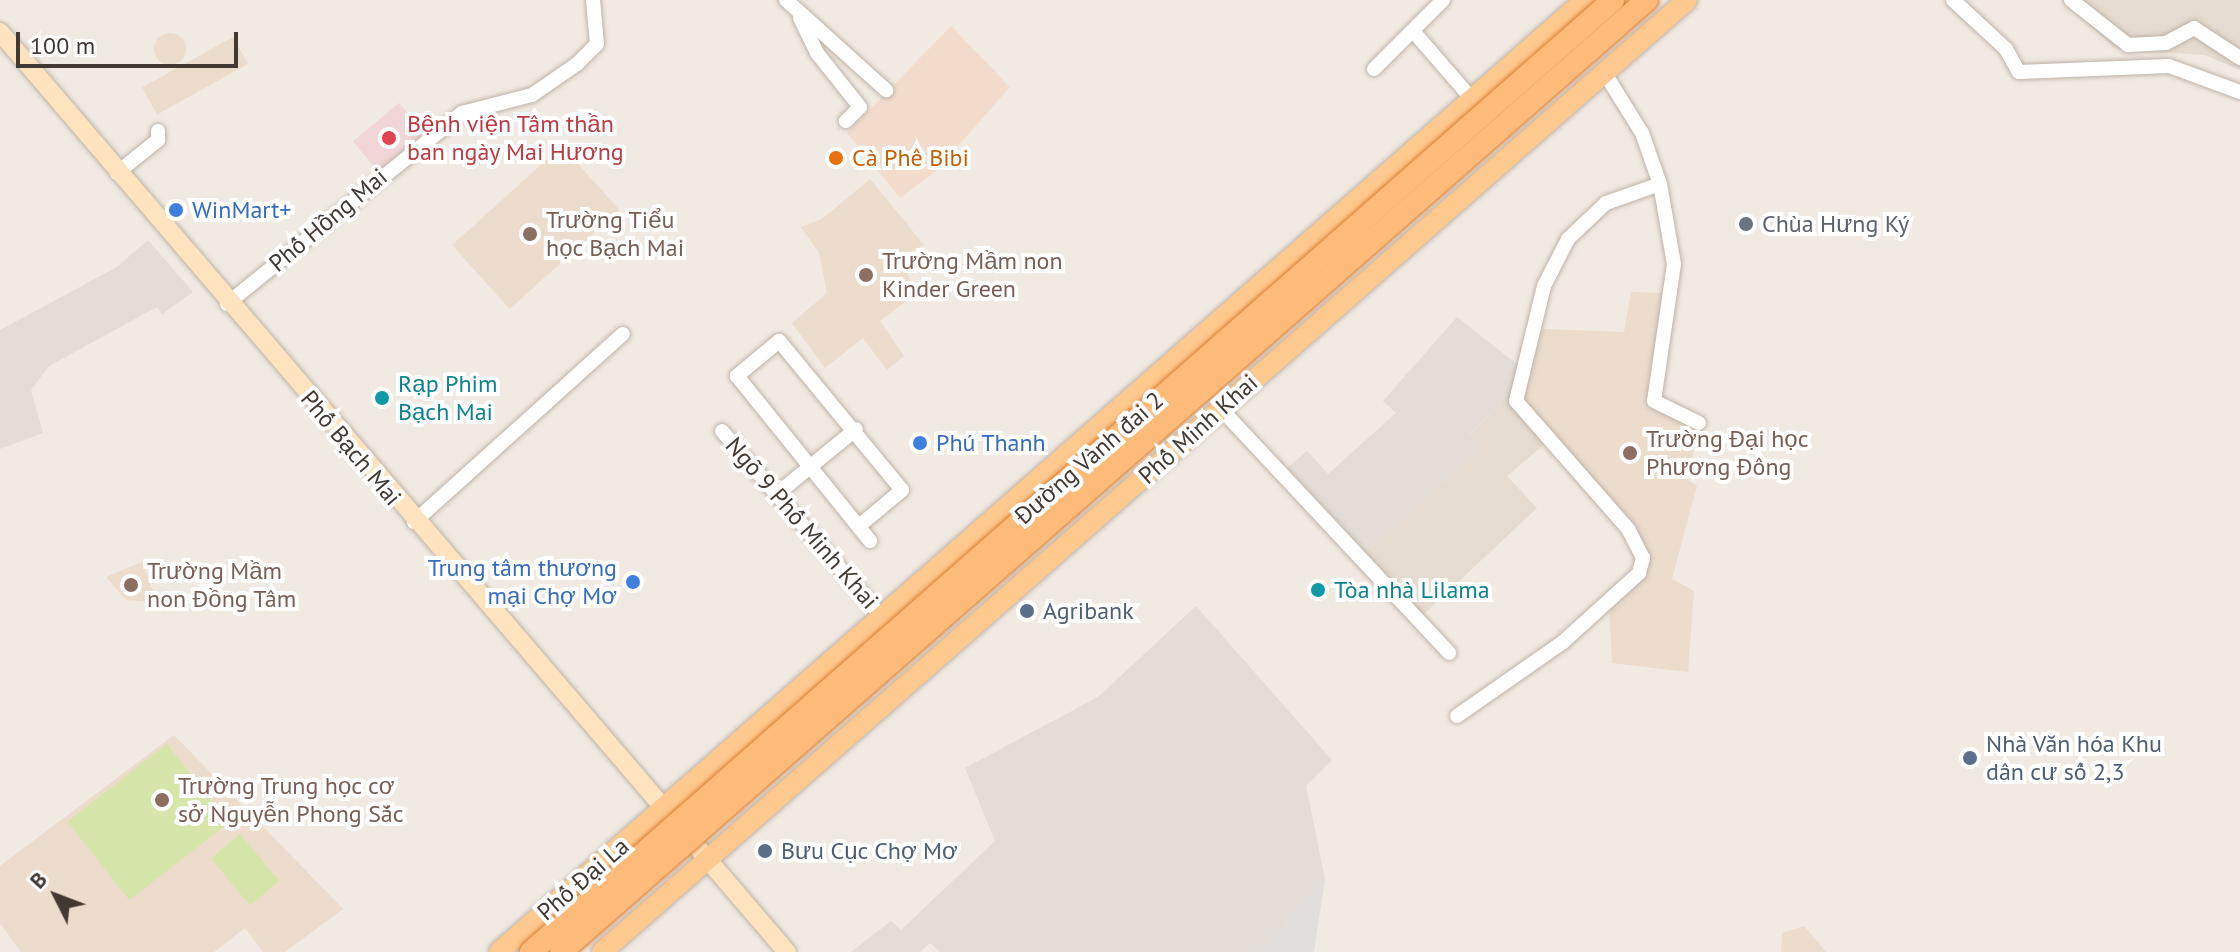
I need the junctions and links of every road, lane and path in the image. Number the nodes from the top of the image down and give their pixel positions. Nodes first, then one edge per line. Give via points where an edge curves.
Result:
1 (593, 0) edge
2 (786, 0) edge
3 (1443, 0) edge
4 (1585, 0) edge
5 (1613, 0) edge
6 (1647, 0) edge
7 (1687, 0) edge
8 (1953, 0) edge
9 (2071, 0) edge
10 (800, 18) junction
11 (1413, 31) junction
12 (0, 32) edge
13 (2240, 58) edge
14 (1374, 69) dead end
15 (1604, 72) junction
16 (886, 90) dead end
17 (2240, 92) edge
18 (1472, 99) junction
19 (846, 121) dead end
20 (158, 131) dead end
21 (1420, 144) junction
22 (117, 173) junction
23 (1660, 184) junction
24 (1465, 193) junction
25 (1335, 219) junction
26 (1380, 268) junction
27 (227, 304) junction
28 (623, 334) dead end
29 (1221, 409) junction
30 (1699, 423) dead end
31 (856, 429) junction
32 (722, 431) dead end
33 (809, 468) junction
34 (777, 494) junction
35 (414, 522) junction
36 (859, 526) junction
37 (870, 541) dead end
38 (881, 616) junction
39 (1449, 653) dead end
40 (1457, 716) dead end
41 (665, 803) junction
42 (709, 857) junction
43 (529, 926) junction
44 (499, 952) edge
45 (531, 952) edge
46 (554, 952) edge
47 (561, 952) edge
48 (602, 952) edge
49 (787, 952) edge

1 - 27 street, Phố Hồng Mai via 597,44 577,64 532,95 462,113
2 - 10 street
3 - 11 street
4 - 18 main road
5 - 45 highway, Đường Vành đai 2, bridge
6 - 47 highway, Đường Vành đai 2, bridge
7 - 15 main road, Phố Minh Khai
8 - 17 street via 2006,49 2019,72 2169,66
9 - 13 street via 2128,45 2166,43 2194,28
10 - 16 street
10 - 19 street via 817,53 860,107
11 - 14 street
11 - 18 street
12 - 22 main road, Phố Bạch Mai
15 - 23 street via 1642,133
15 - 24 main road, Phố Minh Khai
18 - 21 main road
20 - 22 street via 158,140
21 - 24 main road via 1421,182 1442,195
21 - 25 main road
22 - 27 main road, Phố Bạch Mai
23 - 30 street via 1674,264 1654,401
23 - 40 street via 1606,203 1568,239 1544,286 1516,401 1629,530 1643,558 1639,573 1563,642
24 - 26 main road, Phố Minh Khai
25 - 26 main road via 1353,217 1374,229
25 - 38 main road
26 - 29 main road, Phố Minh Khai
27 - 35 main road, Phố Bạch Mai
28 - 35 street
29 - 39 street
29 - 42 main road, Phố Minh Khai
31 - 33 street
31 - 33 street via 779,341 737,376
31 - 36 street via 902,490
32 - 34 street, Ngõ 9 Phố Minh Khai
33 - 34 street
33 - 36 street
34 - 38 street, Ngõ 9 Phố Minh Khai
35 - 41 main road, Phố Bạch Mai
36 - 37 street
38 - 41 main road
41 - 42 main road, Phố Bạch Mai
41 - 43 main road, Phố Đại La
42 - 48 main road
42 - 49 main road, Phố Bạch Mai
43 - 44 main road, Phố Đại La
43 - 46 main road

